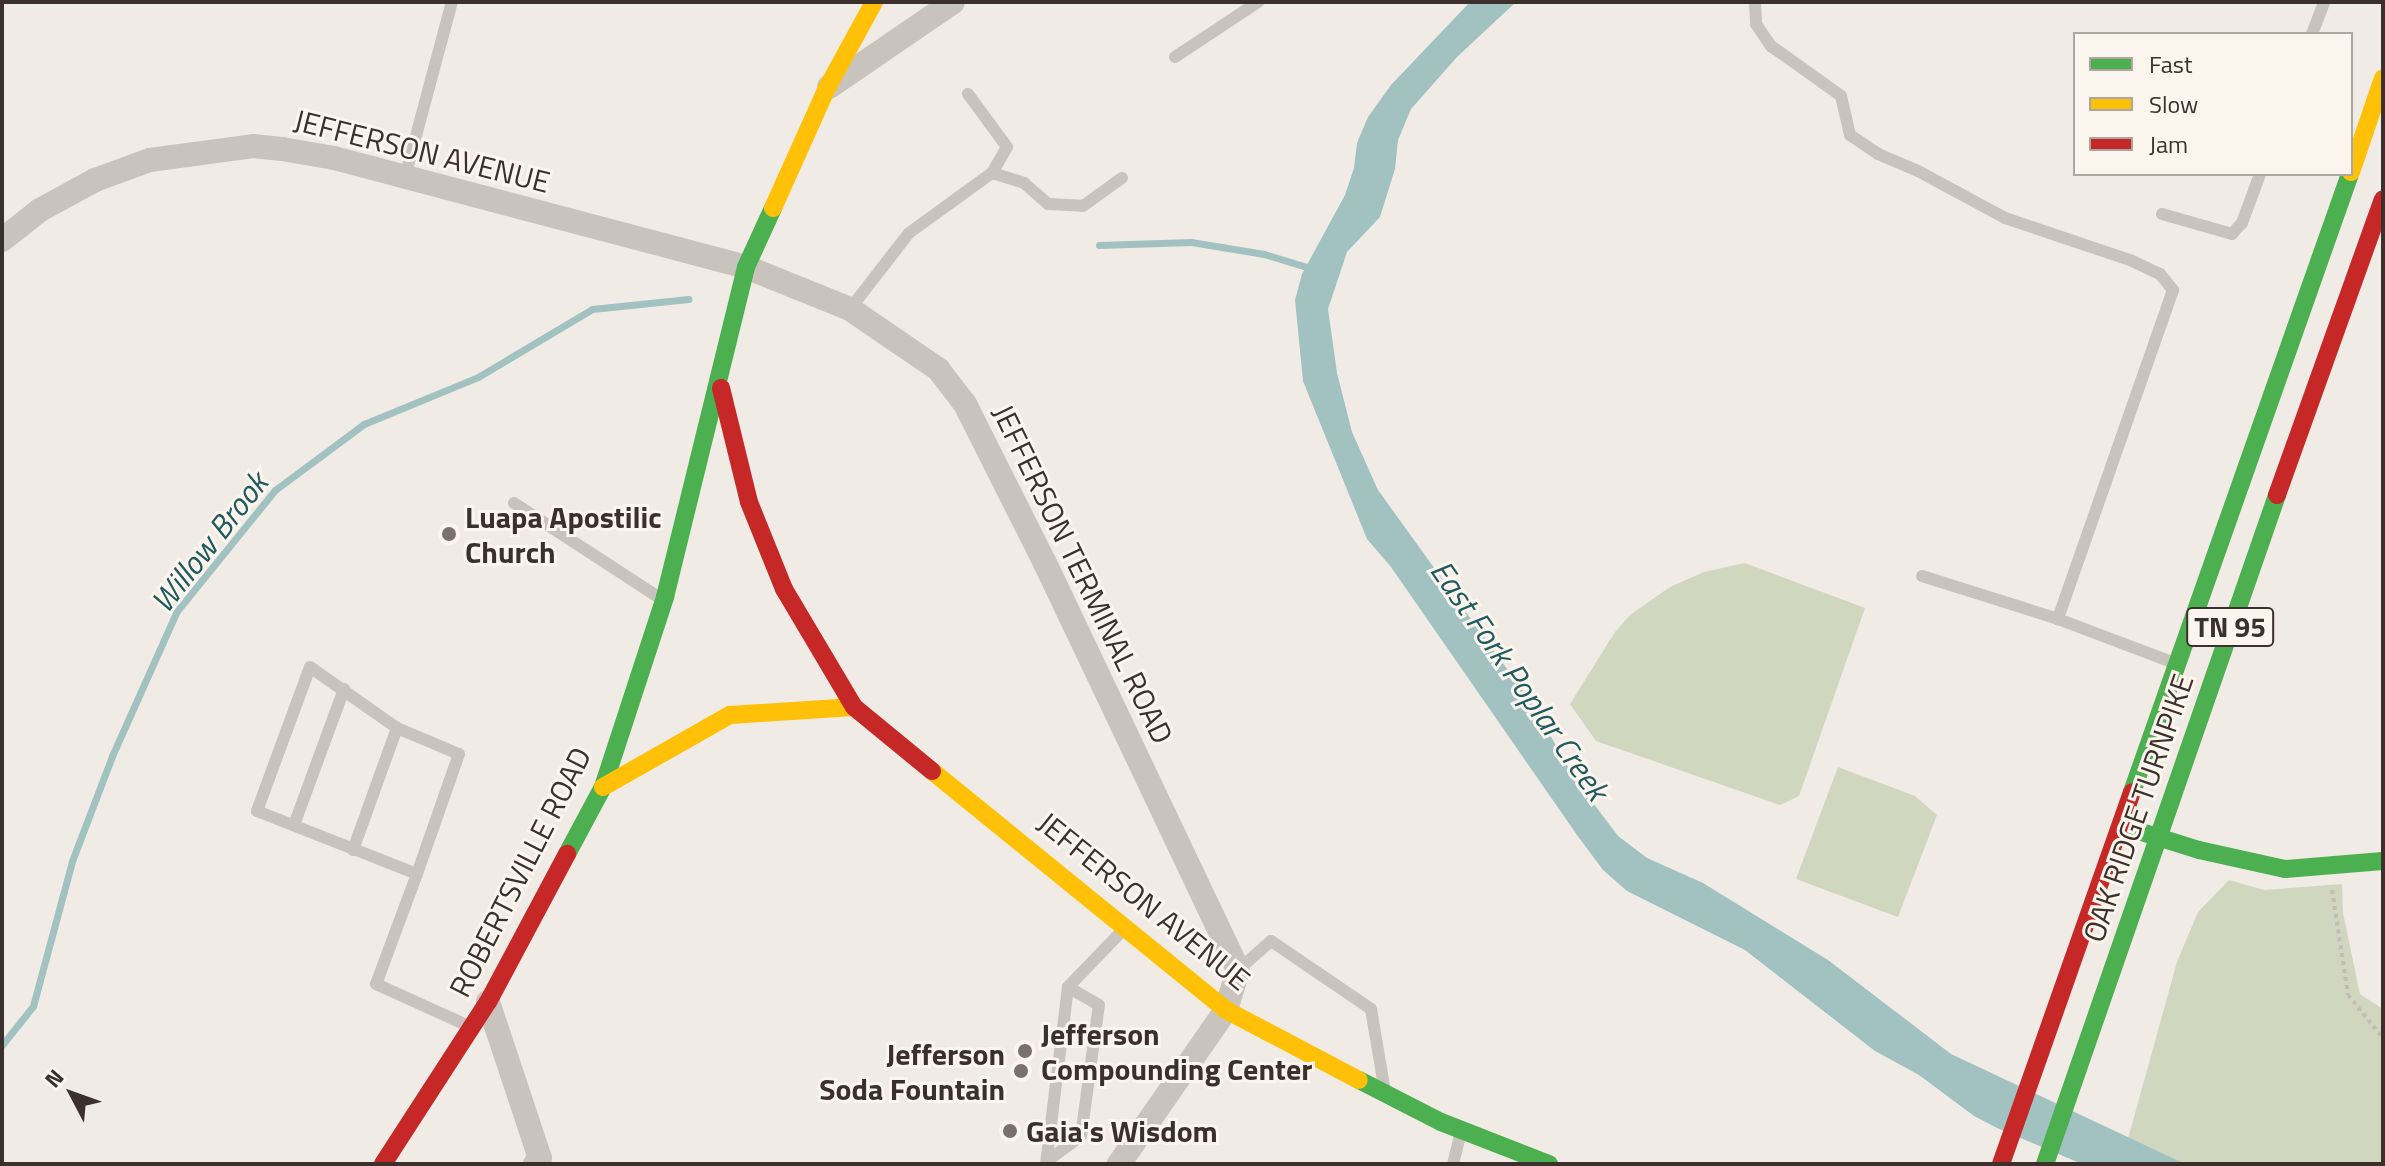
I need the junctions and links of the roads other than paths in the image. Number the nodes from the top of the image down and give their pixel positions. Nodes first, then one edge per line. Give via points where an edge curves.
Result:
1 (452, 2) edge
2 (874, 2) edge
3 (953, 2) edge
4 (1258, 2) edge
5 (1755, 2) edge
6 (2324, 2) edge
7 (2313, 32) edge
8 (1175, 57) dead end
9 (2383, 78) edge
10 (827, 88) junction
11 (968, 94) dead end
12 (2353, 167) edge
13 (992, 173) junction
14 (2259, 176) edge
15 (2350, 176) edge
16 (405, 177) junction
17 (1122, 178) dead end
18 (2383, 199) edge
19 (2162, 214) dead end
20 (2, 240) edge
21 (746, 267) junction
22 (850, 309) junction
23 (720, 381) junction
24 (514, 503) dead end
25 (1922, 576) dead end
26 (663, 601) junction
27 (2058, 619) junction
28 (2194, 670) junction
29 (344, 689) junction
30 (854, 707) junction
31 (397, 728) junction
32 (603, 787) junction
33 (294, 825) junction
34 (2120, 826) junction
35 (2159, 837) junction
36 (353, 850) junction
37 (2383, 861) edge
38 (417, 874) junction
39 (1125, 928) junction
40 (1238, 970) junction
41 (1068, 987) junction
42 (488, 1002) junction
43 (1226, 1010) junction
44 (471, 1027) junction
45 (1385, 1093) junction
46 (1461, 1131) junction
47 (539, 1162) edge
48 (1046, 1162) edge
49 (383, 1164) edge
50 (1119, 1164) edge
51 (1453, 1164) edge
52 (1549, 1164) edge
53 (2001, 1164) edge
54 (2045, 1164) edge

1 - 16 lane
2 - 10 main road, ROBERTSVILLE ROAD
3 - 10 street
4 - 8 lane
5 - 27 lane via 1756,24 1771,46 1841,96 1850,135 1859,142 2005,218 2160,274 2173,290
6 - 7 lane
9 - 12 main road
10 - 21 main road, ROBERTSVILLE ROAD
11 - 13 lane via 1007,147
13 - 17 lane via 1024,183 1048,204 1083,206
13 - 22 lane via 909,233
14 - 19 lane via 2242,223 2232,234
15 - 28 main road
16 - 20 street, JEFFERSON AVENUE via 253,146 172,155 95,180 40,210
16 - 21 street, JEFFERSON AVENUE
18 - 28 main road, OAK RIDGE TURNPIKE / TN 95
21 - 22 street, JEFFERSON TERMINAL ROAD
21 - 23 main road, ROBERTSVILLE ROAD
22 - 40 street, JEFFERSON TERMINAL ROAD via 938,369 965,404
23 - 26 main road, ROBERTSVILLE ROAD
23 - 30 main road, JEFFERSON AVENUE via 749,502 784,589
24 - 26 lane
25 - 27 lane
26 - 32 main road, ROBERTSVILLE ROAD
27 - 28 lane
28 - 34 main road
28 - 35 main road, OAK RIDGE TURNPIKE / TN 95
29 - 31 lane
29 - 33 lane
29 - 33 lane via 310,667 257,811
30 - 32 main road via 730,715
30 - 39 main road, JEFFERSON AVENUE
31 - 36 lane
31 - 38 lane via 459,754
32 - 42 main road, ROBERTSVILLE ROAD
33 - 36 lane
34 - 35 main road
34 - 53 main road
35 - 37 main road via 2285,869
35 - 54 main road, OAK RIDGE TURNPIKE / TN 95
36 - 38 lane
38 - 44 lane via 376,984
39 - 41 lane
39 - 43 main road, JEFFERSON AVENUE
40 - 43 street
40 - 45 lane via 1271,941 1371,1009
41 - 48 lane
41 - 48 lane via 1099,1005 1081,1136
42 - 44 main road, ROBERTSVILLE ROAD
42 - 47 street
43 - 45 main road, JEFFERSON AVENUE
43 - 50 street
44 - 49 main road, ROBERTSVILLE ROAD
45 - 46 main road, JEFFERSON AVENUE
46 - 51 lane
46 - 52 main road, JEFFERSON AVENUE

